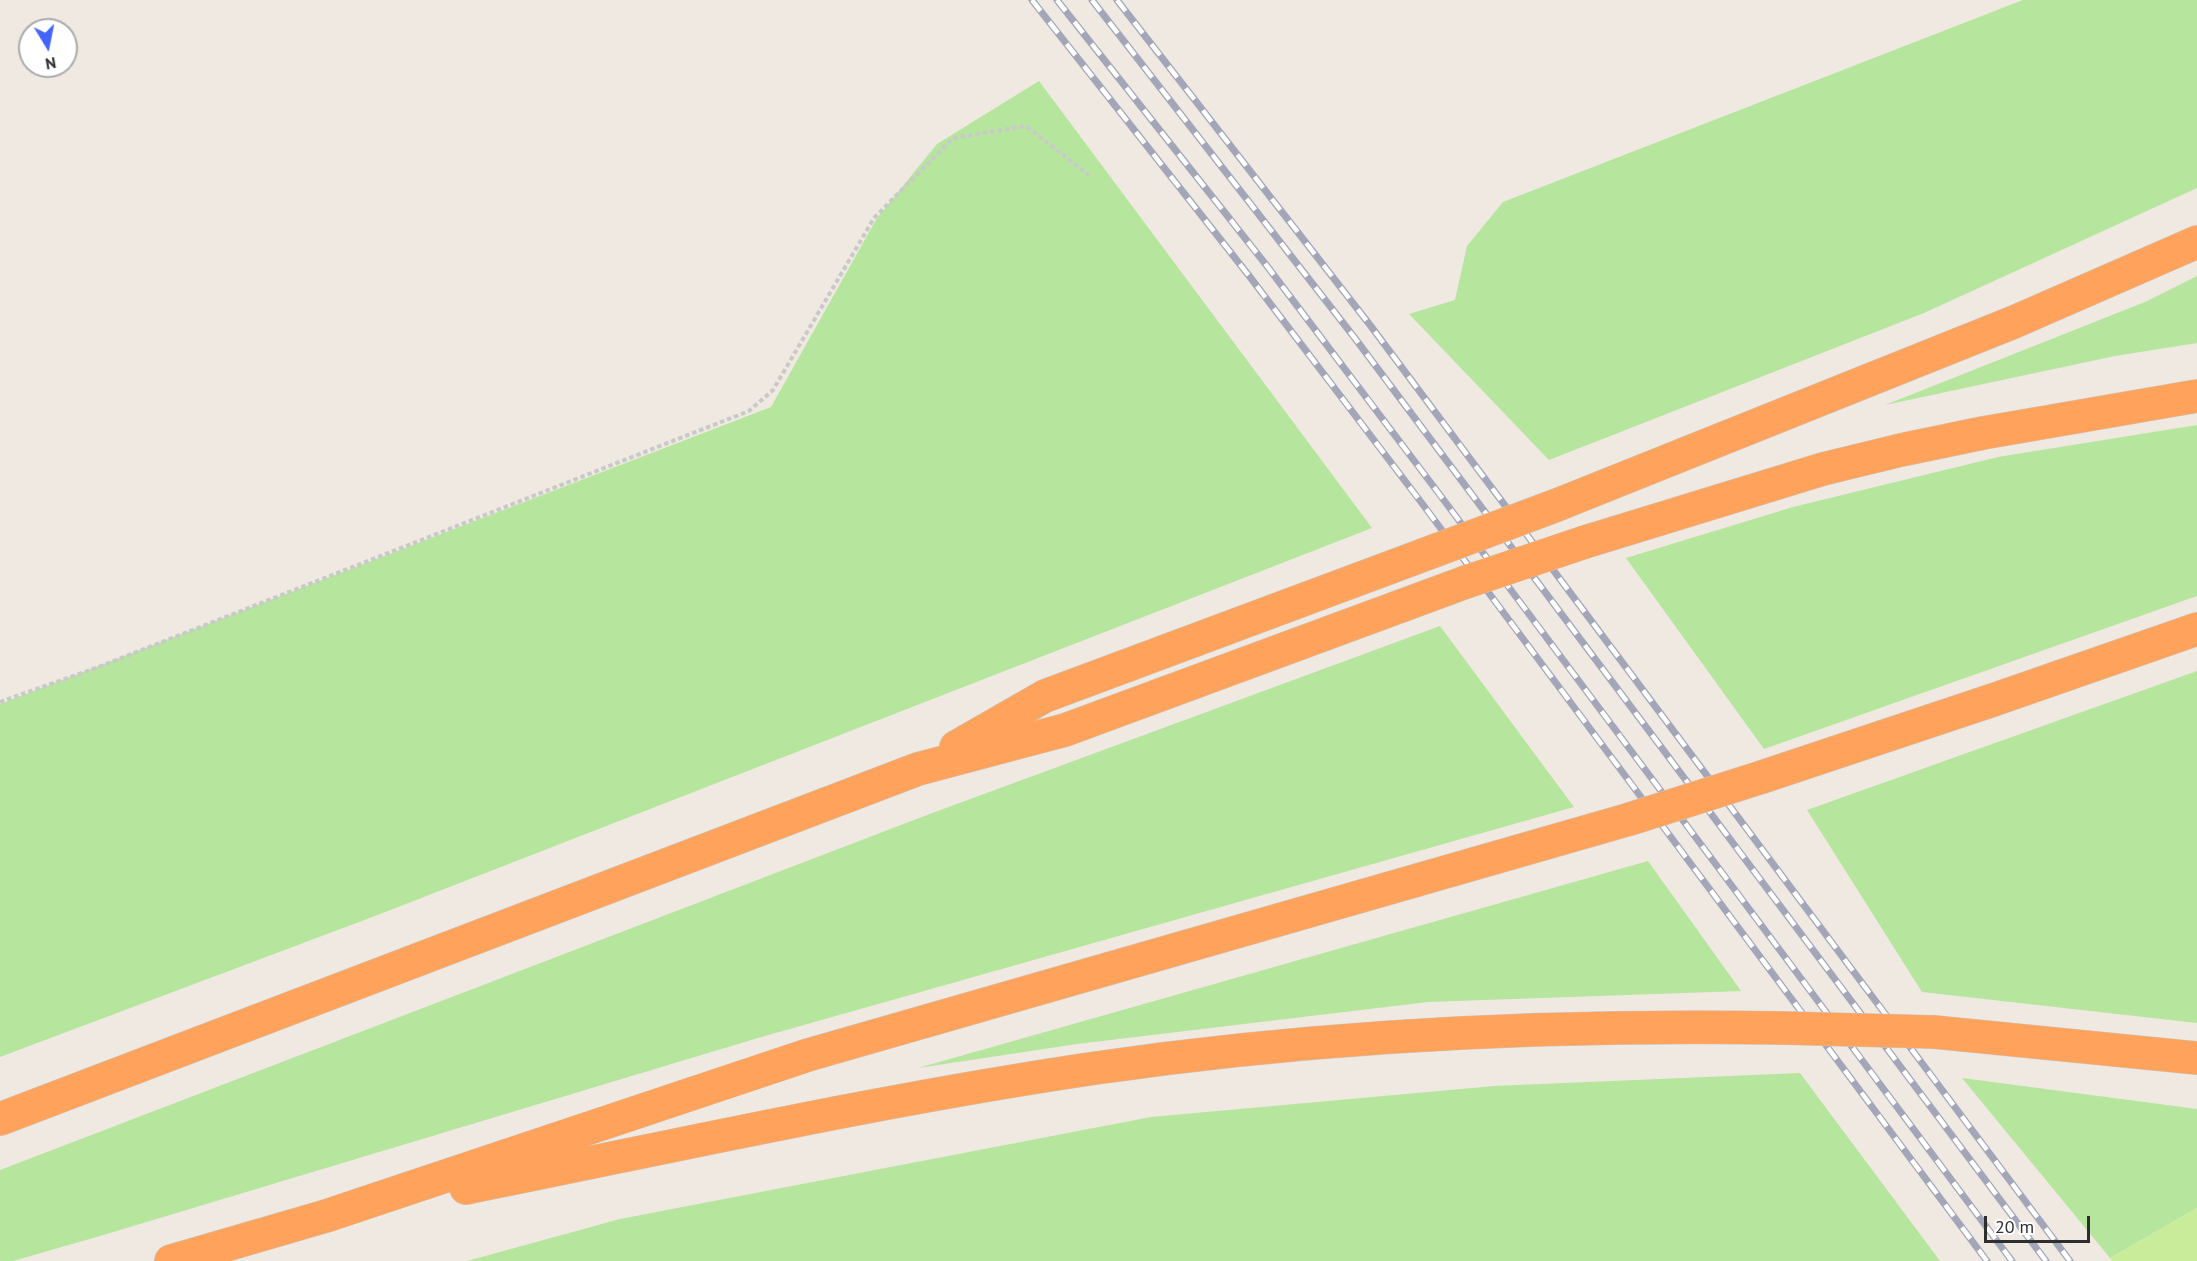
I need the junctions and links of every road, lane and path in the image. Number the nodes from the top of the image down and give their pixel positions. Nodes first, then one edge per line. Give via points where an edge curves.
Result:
1 (1089, 175) dead end
2 (2197, 242) edge
3 (2197, 396) edge
4 (2197, 629) edge
5 (0, 702) edge
6 (918, 769) junction
7 (2197, 1058) edge
8 (0, 1119) edge
9 (326, 1216) junction
10 (171, 1261) edge

1 - 5 path via 1026,126 954,138 874,218 773,390 749,411 96,668
2 - 6 highway, bridge via 2014,322 1557,505 1045,696
3 - 6 highway, bridge via 1983,433 1822,469 1466,582 1065,730
4 - 9 highway, bridge via 1630,819 808,1055
6 - 8 highway
7 - 9 highway, bridge via 1934,1032 1783,1028 1595,1029 1404,1037 1097,1068 870,1108
9 - 10 highway

